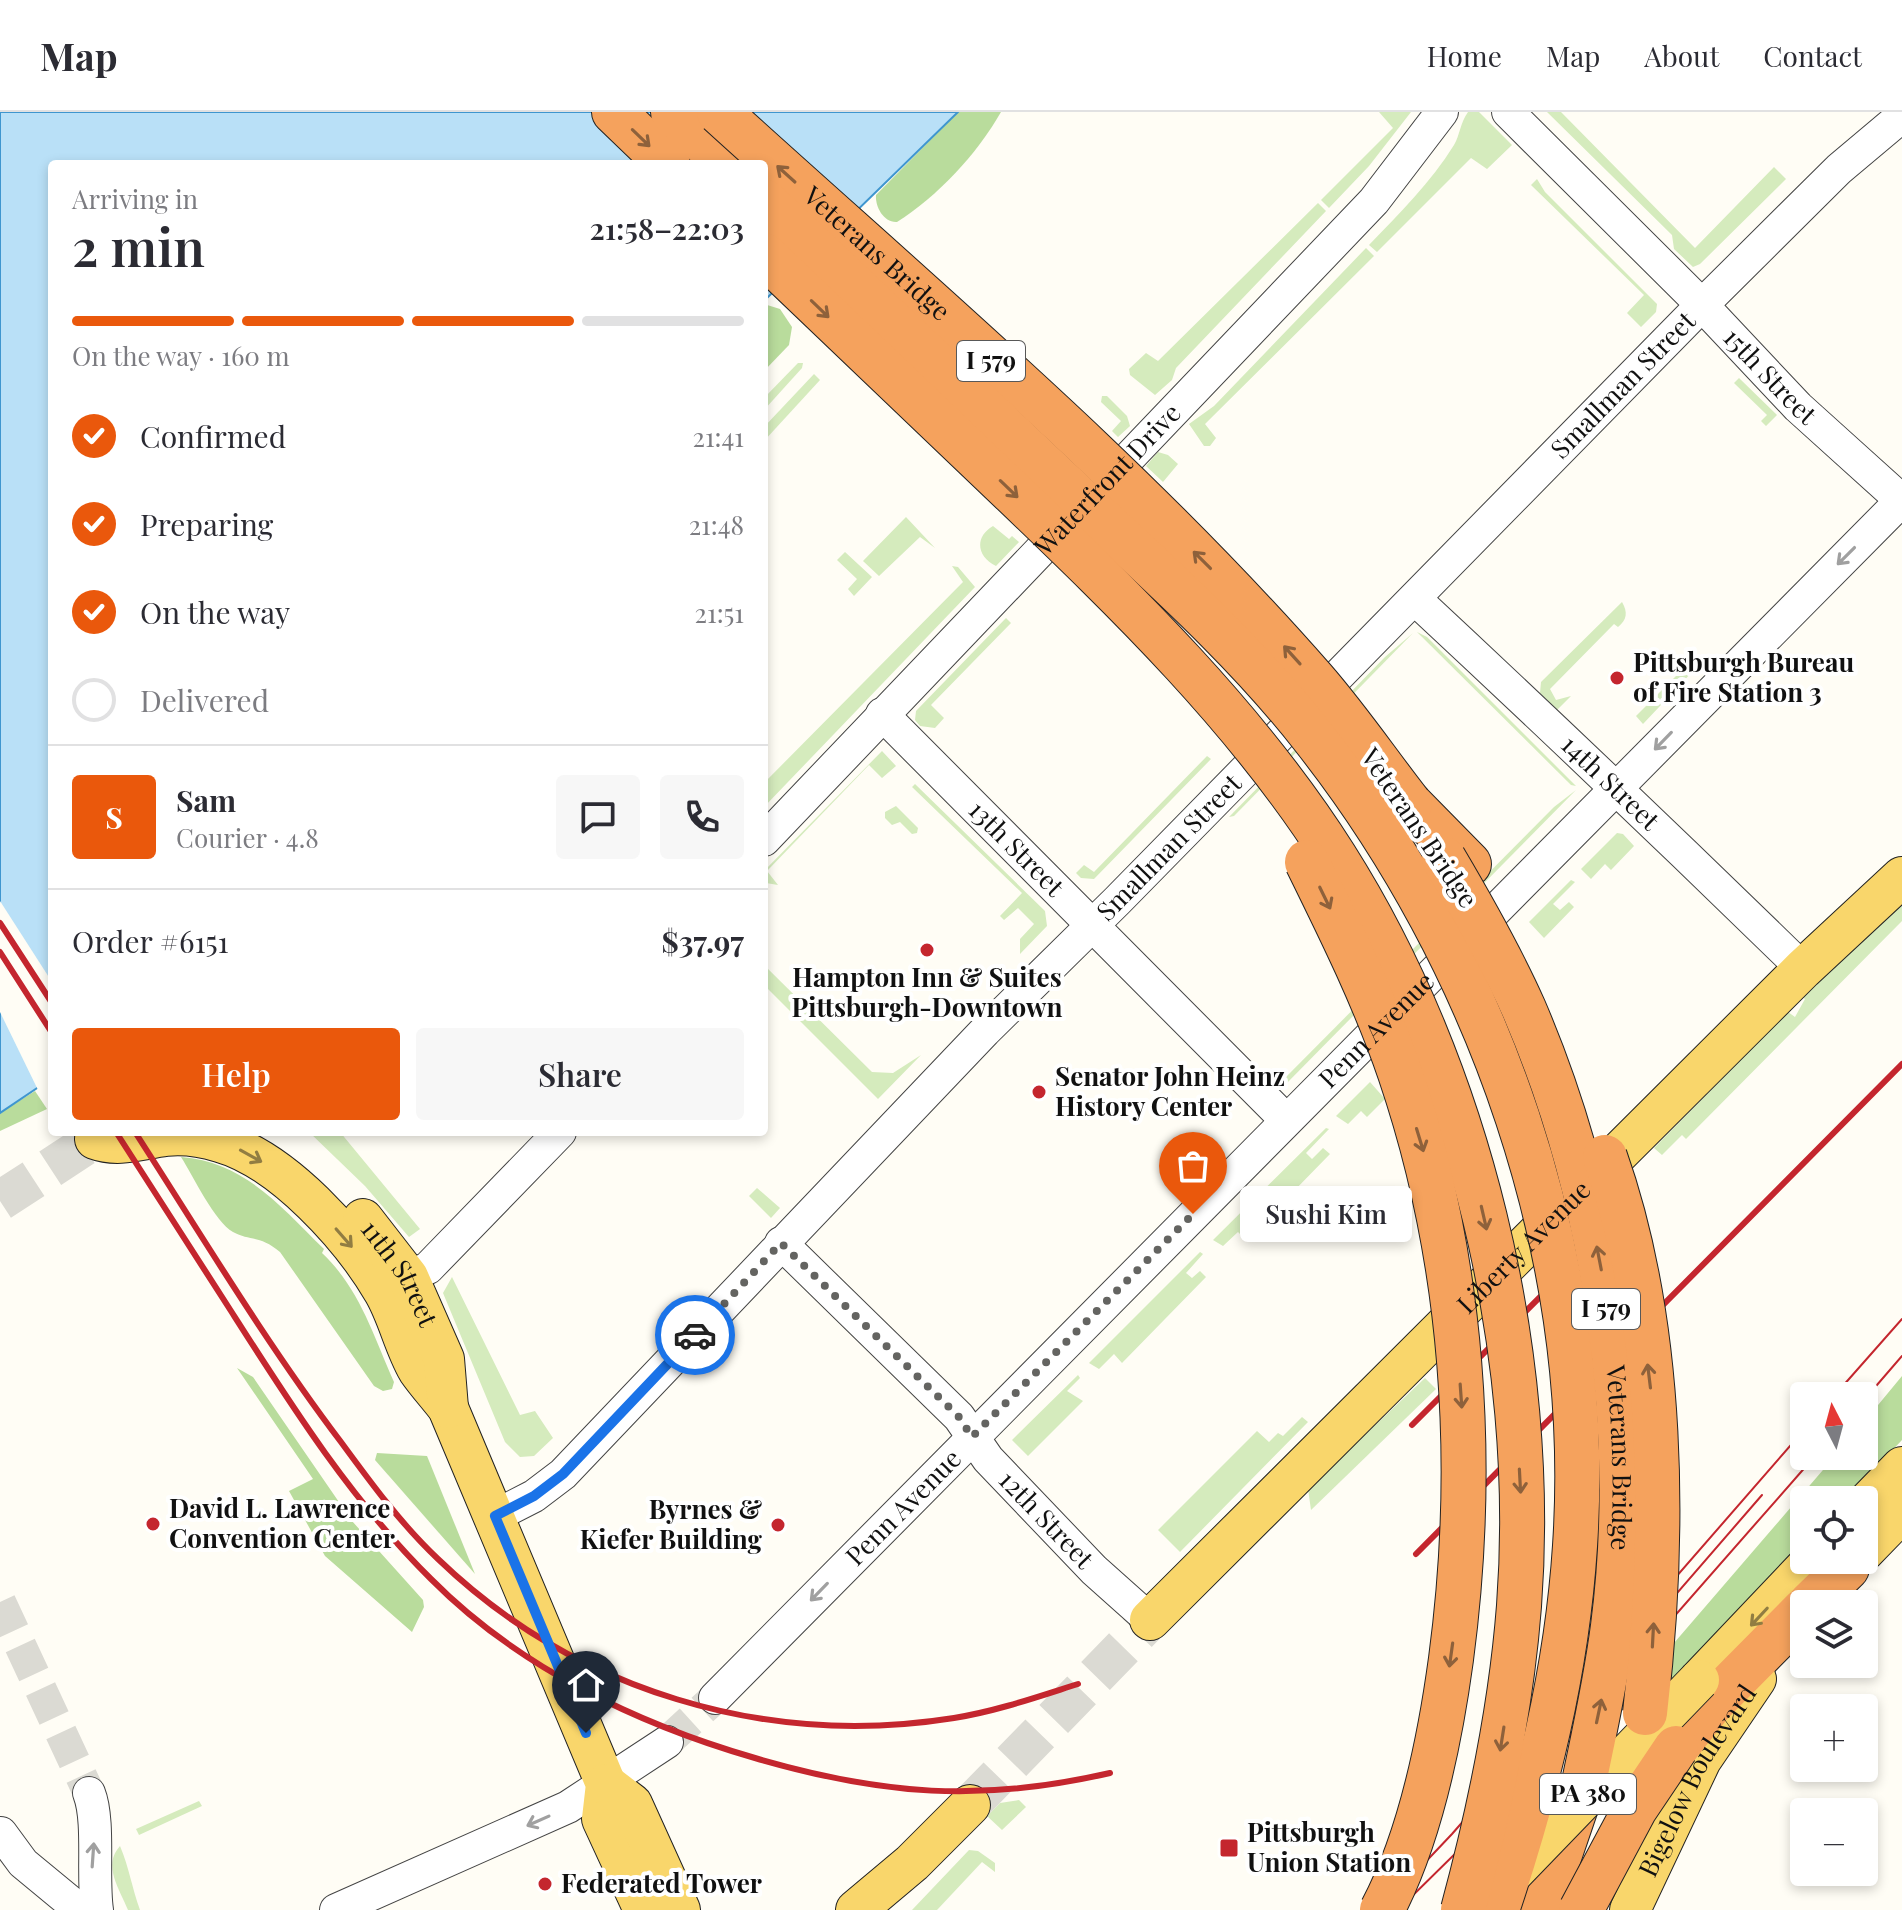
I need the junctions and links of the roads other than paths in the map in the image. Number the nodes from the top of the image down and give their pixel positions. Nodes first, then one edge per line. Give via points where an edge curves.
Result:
1 (614, 112) edge
2 (673, 112) edge
3 (719, 112) edge
4 (1442, 112) edge
5 (1508, 112) edge
6 (1880, 112) edge
7 (1902, 116) edge
8 (664, 160) edge
9 (722, 160) edge
10 (1839, 169) junction
11 (768, 205) edge
12 (768, 259) edge
13 (1702, 305) junction
14 (1902, 500) edge
15 (1415, 599) junction
16 (1203, 685) junction
17 (882, 714) junction
18 (1617, 788) junction
19 (1410, 804) junction
20 (768, 836) edge
21 (1902, 877) edge
22 (1090, 926) junction
23 (1803, 969) junction
24 (1286, 1120) junction
25 (98, 1136) edge
26 (170, 1136) edge
27 (170, 1136) edge
28 (267, 1136) edge
29 (556, 1136) edge
30 (297, 1172) junction
31 (781, 1243) junction
32 (408, 1277) junction
33 (448, 1408) junction
34 (972, 1437) junction
35 (1902, 1467) edge
36 (1878, 1492) edge
37 (1902, 1512) edge
38 (495, 1516) junction
39 (1878, 1532) edge
40 (1828, 1574) edge
41 (1150, 1620) joint
42 (1790, 1624) edge
43 (1790, 1636) edge
44 (715, 1698) tunnel mouth
45 (667, 1742) tunnel mouth
46 (606, 1784) junction
47 (89, 1793) tunnel mouth
48 (970, 1805) tunnel mouth
49 (1, 1833) edge
50 (912, 1863) junction
51 (80, 1910) edge
52 (97, 1910) edge
53 (336, 1910) edge
54 (644, 1910) edge
55 (680, 1910) edge
56 (856, 1910) edge
57 (887, 1910) edge
58 (1382, 1910) edge
59 (1463, 1910) edge
60 (1478, 1910) edge
61 (1497, 1910) edge
62 (1541, 1910) edge
63 (1581, 1910) edge
64 (1599, 1910) edge
65 (1630, 1910) edge

1 -> 8 highway
2 - 9 highway
19 -> 3 highway, Veterans Bridge / I 579, bridge via 1316,683 1139,496
4 - 17 street, Waterfront Drive via 1374,201
5 - 13 street, 15th Street
6 - 10 street, Smallman Street
7 - 10 street, Smallman Street
10 - 13 street, Smallman Street
11 - 61 highway, bridge via 1259,675 1356,794 1442,931 1479,1010 1507,1084 1551,1244 1567,1340 1576,1447 1576,1543 1554,1708 1531,1811
12 -> 16 highway, bridge via 1130,604
13 - 14 street, 15th Street via 1798,407
13 - 15 street, Smallman Street
14 -> 18 street, Penn Avenue
15 - 18 street, 14th Street
15 - 22 street, Smallman Street
16 -> 58 highway, bridge via 1304,854 1356,961 1400,1073 1425,1157 1455,1313 1466,1491 1461,1583 1445,1702 1426,1784
16 -> 59 highway, bridge via 1334,855 1403,981 1461,1136 1495,1267 1517,1433 1519,1603 1497,1774
17 - 20 street, Waterfront Drive
17 - 22 street, 13th Street
18 - 23 street, 14th Street
18 - 24 street, Penn Avenue
62 -> 19 highway, Veterans Bridge / I 579, bridge via 1583,1787 1613,1624 1621,1499 1600,1262 1557,1097 1524,1010 1487,932
64 -> 19 highway, bridge via 1629,1806 1645,1713 1656,1591 1657,1466 1635,1272 1613,1181 1583,1096 1469,864
21 - 23 main road, Liberty Avenue
22 - 24 street, 13th Street
22 - 31 street, Smallman Street
23 - 41 main road, Liberty Avenue
24 - 34 street, Penn Avenue
25 -> 26 main road via 113,1146
27 -> 30 main road via 221,1142
28 - 30 main road
29 - 32 street via 428,1268
30 - 32 main road, 11th Street via 367,1224
30 -> 33 main road, 11th Street via 384,1292 418,1369
31 - 34 street, 12th Street via 959,1417
31 - 38 street, Smallman Street via 563,1474
32 - 33 main road, 11th Street via 444,1359
33 - 38 main road, 11th Street
34 - 41 street, 12th Street via 1069,1544
34 -> 44 street, Penn Avenue
35 - 36 main road
37 - 39 main road, Bigelow Boulevard / PA 380
38 - 46 main road, 11th Street
40 -> 60 main road, Bigelow Boulevard / PA 380, bridge via 1699,1680
42 - 63 highway, bridge via 1711,1704 1676,1748 1635,1809
43 - 65 main road, Bigelow Boulevard via 1737,1702 1701,1760
45 - 46 street
46 -> 53 street via 568,1807
46 - 54 main road, 11th Street via 602,1819
46 - 55 main road, 11th Street via 632,1804
52 -> 47 street
48 - 50 main road
49 - 51 street via 23,1863
50 - 56 main road
50 - 57 main road

